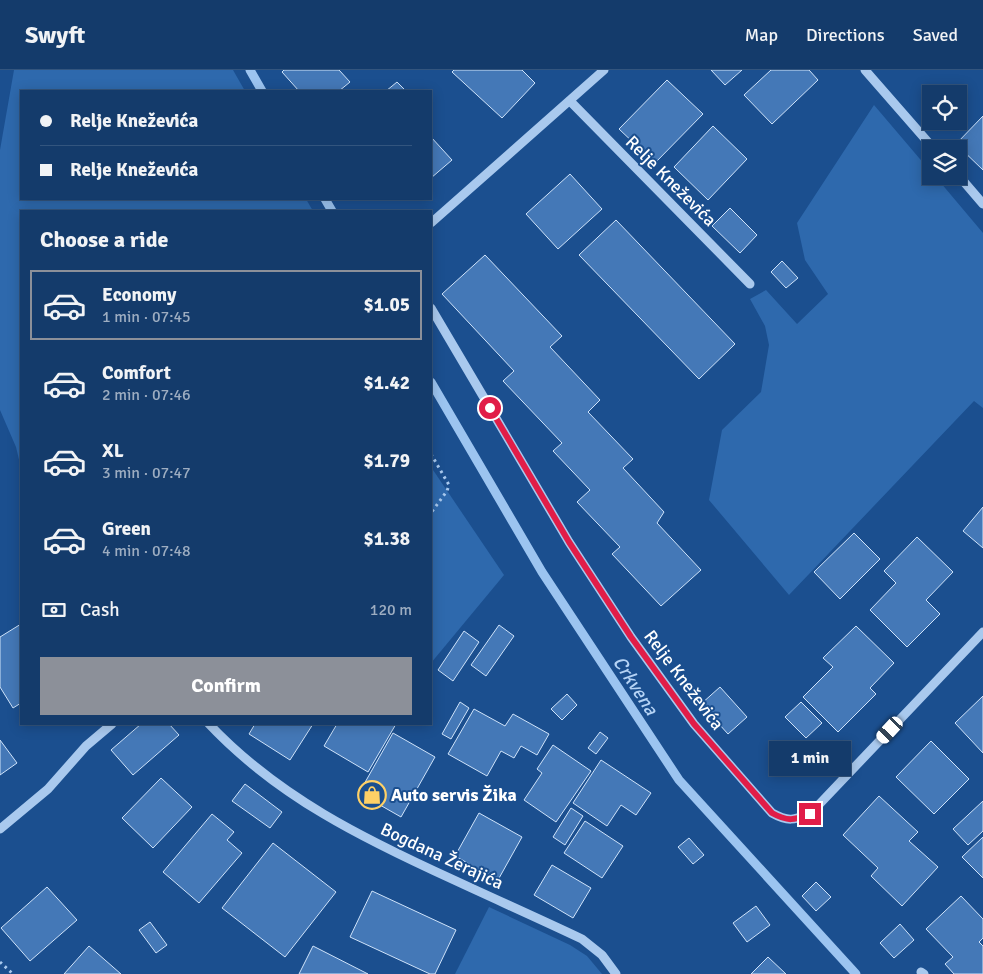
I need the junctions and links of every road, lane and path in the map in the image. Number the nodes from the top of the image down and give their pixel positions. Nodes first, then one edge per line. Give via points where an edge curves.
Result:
1 (604, 70) edge
2 (864, 70) edge
3 (570, 101) junction
4 (926, 140) edge
5 (967, 185) edge
6 (983, 204) edge
7 (432, 222) edge
8 (750, 284) dead end
9 (432, 310) edge
10 (432, 456) edge
11 (432, 512) edge
12 (983, 632) edge
13 (111, 725) edge
14 (209, 725) edge
15 (0, 829) edge
16 (0, 962) edge
17 (13, 974) edge
18 (616, 974) edge

1 - 3 street
2 - 4 street
3 - 7 street
3 - 8 street, Relje Kneževića
5 - 6 street
9 - 12 street, Relje Kneževića via 569,542 631,637 694,724 772,813 784,820 810,814
10 - 11 path via 449,484
13 - 15 street via 86,746 48,789
14 - 18 street, Bogdana Žerajića via 248,762 300,800 382,847 582,939 602,955
16 - 17 path

